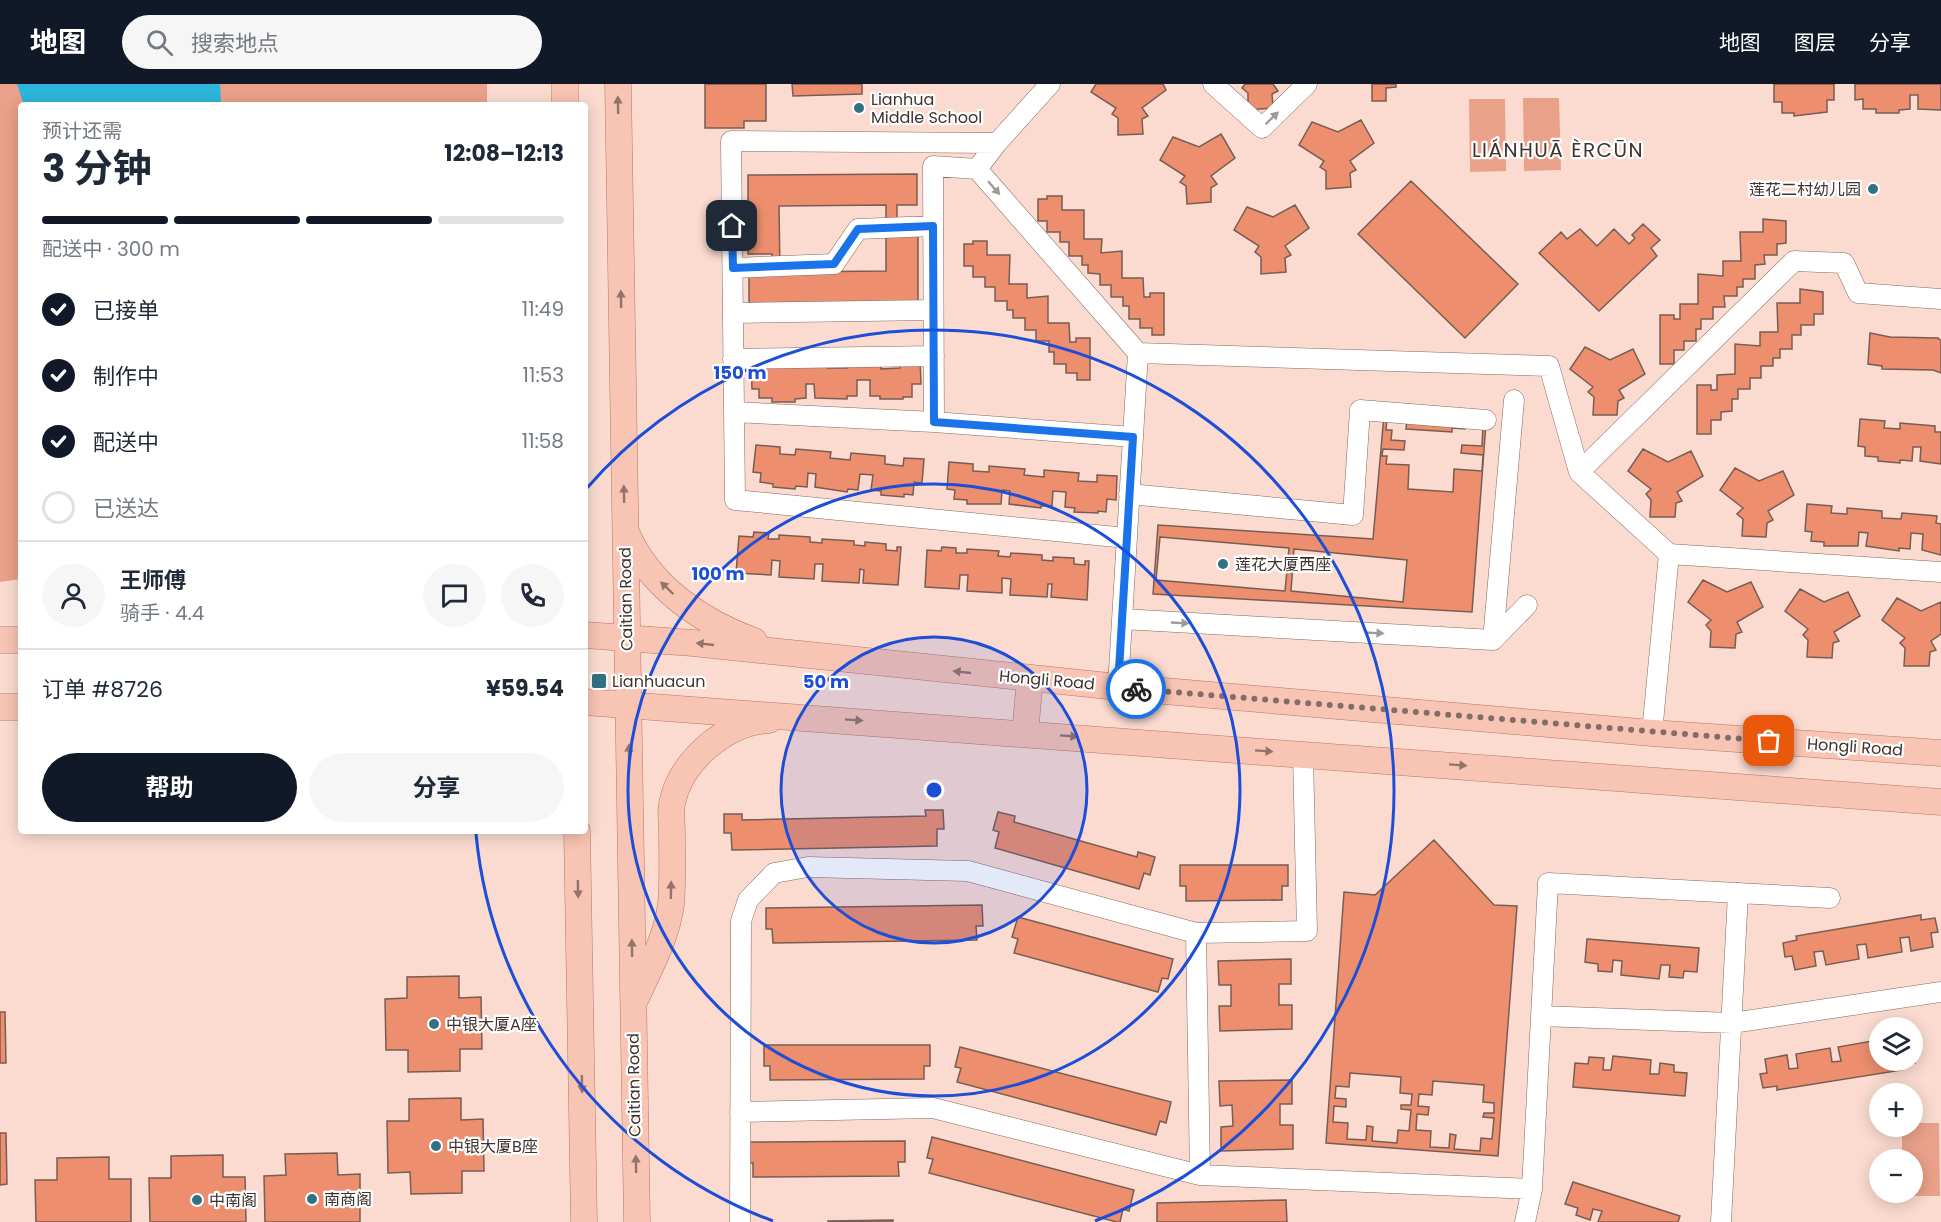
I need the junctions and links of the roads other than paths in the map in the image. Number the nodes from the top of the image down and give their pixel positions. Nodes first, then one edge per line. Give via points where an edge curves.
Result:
1 (565, 84) edge
2 (618, 84) edge
3 (1050, 84) edge
4 (1213, 84) edge
5 (1307, 84) edge
6 (565, 102) edge
7 (997, 143) junction
8 (977, 169) junction
9 (933, 226) junction
10 (733, 268) junction
11 (1941, 299) edge
12 (933, 310) junction
13 (733, 313) junction
14 (1138, 353) junction
15 (934, 356) junction
16 (733, 359) junction
17 (1514, 400) dead end
18 (734, 412) junction
19 (1486, 420) dead end
20 (934, 422) junction
21 (1133, 437) junction
22 (1570, 439) dead end
23 (1579, 472) junction
24 (1129, 494) junction
25 (625, 528) junction
26 (1127, 538) junction
27 (1669, 554) junction
28 (1941, 572) edge
29 (1527, 605) dead end
30 (1122, 619) junction
31 (588, 635) edge
32 (627, 637) junction
33 (0, 640) edge
34 (18, 640) edge
35 (1493, 640) junction
36 (813, 656) junction
37 (1030, 679) junction
38 (1118, 687) junction
39 (588, 702) edge
40 (628, 703) junction
41 (0, 707) edge
42 (18, 707) edge
43 (825, 718) junction
44 (1025, 733) junction
45 (1652, 733) junction
46 (1941, 753) edge
47 (1303, 754) junction
48 (1941, 801) edge
49 (577, 834) edge
50 (1738, 894) junction
51 (1830, 898) dead end
52 (1196, 933) junction
53 (1941, 992) edge
54 (633, 1004) junction
55 (1541, 1016) junction
56 (1731, 1023) junction
57 (740, 1112) junction
58 (1200, 1176) junction
59 (1532, 1189) junction
60 (584, 1222) edge
61 (637, 1222) edge
62 (741, 1222) edge
63 (1525, 1222) edge
64 (1721, 1222) edge

1 - 6 main road
25 -> 2 main road, Caitian Road
3 - 7 street
4 -> 5 street via 1262,128
7 - 8 street
7 - 10 street via 731,141
8 - 9 street via 933,166
8 -> 14 street
9 - 10 street via 858,229 834,264
9 - 12 street
10 - 13 street
11 - 23 street via 1858,293 1844,263 1794,261
12 - 13 street
12 - 15 street
13 - 16 street
14 - 21 street
14 - 23 street via 1549,366
15 - 16 street
15 - 20 street
16 - 18 street
17 - 35 street
18 - 20 street
18 - 26 street via 735,500
19 - 24 street via 1360,410 1353,515
20 - 21 street
21 - 24 street
22 - 23 street
23 - 27 street
24 - 26 street
25 - 32 main road, Caitian Road
36 -> 25 main road via 750,640 696,612 656,577 636,551
26 - 30 street
27 - 28 street
27 - 45 street
29 - 35 street
30 -> 35 street
30 - 38 street
31 - 32 main road, Hongli Road
36 -> 32 main road, Hongli Road
32 - 40 main road, Caitian Road
33 - 34 main road
37 -> 36 main road, Hongli Road
37 - 38 main road, Hongli Road
37 - 44 main road
38 - 45 main road, Hongli Road
39 - 40 main road
40 - 43 main road
54 -> 40 main road, Caitian Road
41 - 42 main road
43 -> 44 main road
54 -> 43 main road via 658,949 670,906 672,804 684,774 699,754 722,735 757,720
44 -> 47 main road
45 - 46 main road, Hongli Road
47 -> 48 main road
47 - 52 street via 1307,931
49 -> 60 main road
50 - 51 street
50 - 55 street via 1548,883
50 - 56 street
52 - 57 street via 968,872 808,867 774,873 748,900 741,921
52 - 58 street
53 - 56 street
61 -> 54 main road, Caitian Road
55 - 56 street
55 - 59 street
56 - 64 street
57 - 58 street via 933,1108
57 - 62 street
58 - 59 street
59 - 63 street

